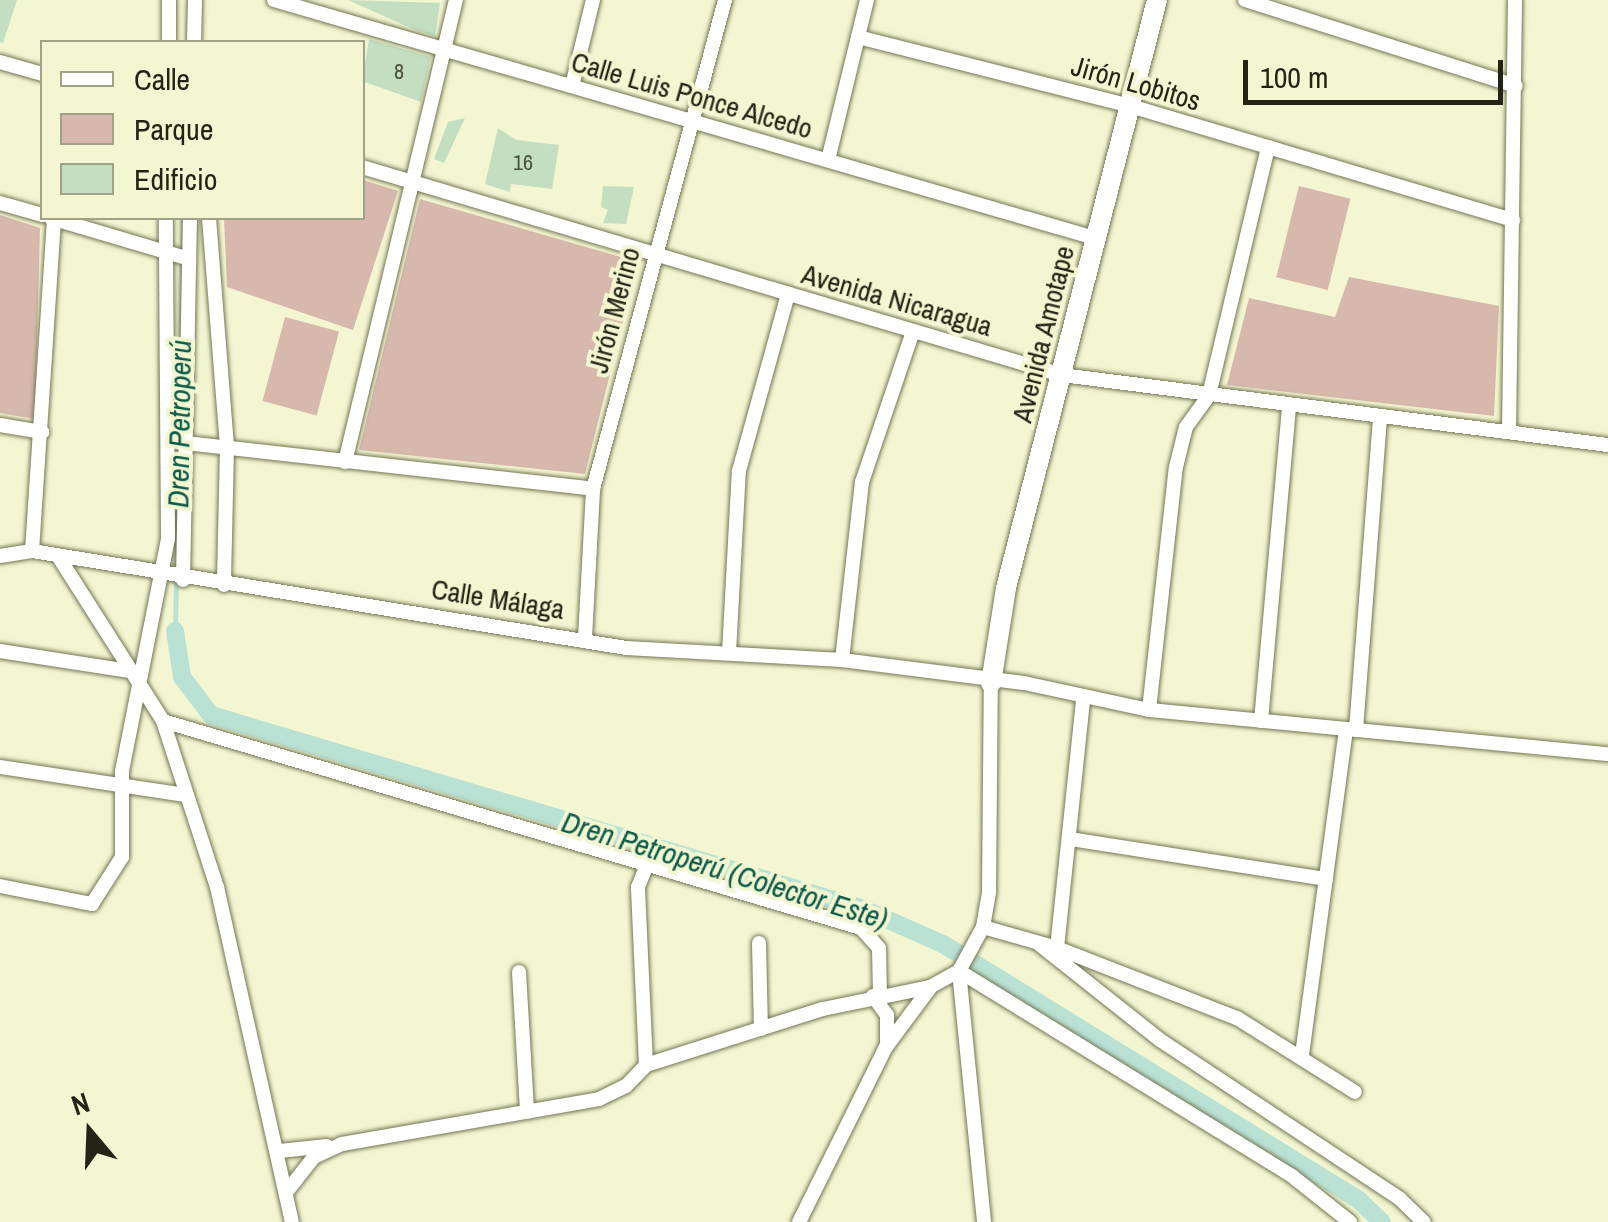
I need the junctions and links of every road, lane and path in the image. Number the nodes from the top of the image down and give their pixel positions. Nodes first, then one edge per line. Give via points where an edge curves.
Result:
1 (170, 0) edge
2 (195, 0) edge
3 (274, 0) edge
4 (456, 0) edge
5 (593, 0) edge
6 (725, 0) edge
7 (867, 0) edge
8 (1157, 0) edge
9 (1244, 0) edge
10 (1515, 0) edge
11 (323, 7) edge
12 (858, 36) junction
13 (169, 40) edge
14 (194, 40) edge
15 (444, 49) junction
16 (0, 62) edge
17 (40, 73) edge
18 (572, 86) junction
19 (1516, 86) junction
20 (1128, 105) junction
21 (692, 120) junction
22 (1268, 147) junction
23 (828, 160) junction
24 (365, 168) edge
25 (412, 182) junction
26 (0, 203) edge
27 (40, 214) edge
28 (52, 220) edge
29 (59, 220) edge
30 (166, 220) edge
31 (190, 220) edge
32 (209, 220) edge
33 (1514, 220) junction
34 (1095, 238) junction
35 (166, 252) junction
36 (654, 254) junction
37 (190, 259) junction
38 (788, 294) junction
39 (913, 330) junction
40 (1062, 374) junction
41 (1208, 395) junction
42 (1289, 404) junction
43 (1380, 416) junction
44 (0, 425) edge
45 (42, 432) junction
46 (1509, 432) junction
47 (186, 443) junction
48 (1608, 445) edge
49 (227, 448) junction
50 (345, 462) junction
51 (593, 489) junction
52 (32, 550) junction
53 (0, 556) edge
54 (58, 556) junction
55 (160, 575) junction
56 (183, 580) junction
57 (224, 584) junction
58 (585, 638) junction
59 (0, 650) edge
60 (729, 653) junction
61 (842, 660) junction
62 (136, 672) junction
63 (991, 683) junction
64 (1083, 699) junction
65 (1148, 710) junction
66 (163, 721) junction
67 (1261, 721) junction
68 (1351, 729) junction
69 (1608, 754) edge
70 (0, 767) edge
71 (122, 787) junction
72 (185, 795) junction
73 (1070, 839) junction
74 (648, 862) junction
75 (1326, 878) junction
76 (0, 886) edge
77 (983, 927) junction
78 (759, 942) dead end
79 (1039, 944) junction
80 (1057, 948) junction
81 (960, 971) junction
82 (520, 972) dead end
83 (930, 988) junction
84 (876, 995) junction
85 (761, 1029) junction
86 (886, 1047) junction
87 (1302, 1054) junction
88 (646, 1064) junction
89 (1355, 1092) dead end
90 (527, 1112) junction
91 (342, 1144) junction
92 (280, 1151) junction
93 (288, 1190) junction
94 (292, 1222) edge
95 (799, 1222) edge
96 (984, 1222) edge
97 (1350, 1222) edge
98 (1424, 1222) edge

1 - 13 street
2 - 14 street
3 - 11 street, Calle Luis Ponce Alcedo
4 - 15 street
5 - 18 street
6 - 21 street, Jirón Merino
7 - 12 street
8 - 20 street, Avenida Amotape
9 - 19 street
10 - 19 street
11 - 15 street, Calle Luis Ponce Alcedo
12 - 20 street, Jirón Lobitos
12 - 23 street
15 - 18 street, Calle Luis Ponce Alcedo
15 - 25 street
16 - 17 street
18 - 21 street, Calle Luis Ponce Alcedo
19 - 33 street
20 - 22 street, Jirón Lobitos
20 - 34 street, Avenida Amotape
21 - 23 street, Calle Luis Ponce Alcedo
21 - 36 street, Jirón Merino
22 - 33 street, Jirón Lobitos
22 - 41 street
23 - 34 street, Calle Luis Ponce Alcedo
24 - 25 street, Avenida Nicaragua
25 - 36 street, Avenida Nicaragua
25 - 50 street
26 - 27 street
28 - 45 street
29 - 35 street
30 - 35 street
31 - 37 street
32 - 49 street
33 - 46 street
34 - 40 street, Avenida Amotape
35 - 37 street
35 - 55 street via 168,538
36 - 38 street, Avenida Nicaragua
36 - 51 street, Jirón Merino
37 - 47 street
38 - 39 street, Avenida Nicaragua
38 - 60 street via 739,471
39 - 40 street, Avenida Nicaragua
39 - 61 street via 862,482
40 - 41 street, Avenida Nicaragua
40 - 63 street, Avenida Amotape via 1006,588
41 - 42 street, Avenida Nicaragua
41 - 65 street via 1186,427 1176,467
42 - 43 street, Avenida Nicaragua
42 - 67 street
43 - 46 street, Avenida Nicaragua
43 - 68 street
44 - 45 street
45 - 52 street
46 - 48 street, Avenida Nicaragua
47 - 49 street
47 - 56 street
49 - 50 street
49 - 57 street
50 - 51 street
51 - 58 street, Jirón Merino
52 - 53 street, Calle Málaga
52 - 54 street, Calle Málaga
54 - 55 street, Calle Málaga
54 - 62 street
55 - 56 street, Calle Málaga
55 - 62 street
56 - 57 street, Calle Málaga
57 - 58 street, Calle Málaga
58 - 60 street, Calle Málaga via 626,648
59 - 62 street
60 - 61 street, Calle Málaga
61 - 63 street, Calle Málaga
62 - 66 street
62 - 71 street
63 - 64 street, Calle Málaga via 1024,683
63 - 77 street
64 - 65 street, Calle Málaga
64 - 73 street
65 - 67 street, Calle Málaga
66 - 72 street
66 - 74 street
67 - 68 street, Calle Málaga
68 - 69 street, Calle Málaga
68 - 75 street
70 - 71 street
71 - 72 street
71 - 76 street via 122,858 92,904
72 - 92 street via 217,887
73 - 75 street
73 - 80 street
74 - 84 street via 862,928 879,948
74 - 88 street via 638,903
75 - 87 street
77 - 79 street
77 - 81 street
78 - 85 street
79 - 80 street
79 - 98 street via 1160,1040 1400,1198
80 - 87 street via 1237,1018
81 - 83 street
81 - 96 street
81 - 97 street via 1292,1176
82 - 90 street
83 - 84 street
83 - 86 street
84 - 85 street
84 - 86 street via 888,1016
85 - 88 street
86 - 95 street
87 - 89 street via 1318,1074
88 - 90 street via 626,1086 598,1099
90 - 91 street
91 - 92 street
91 - 93 street via 314,1157
92 - 93 street
93 - 94 street

